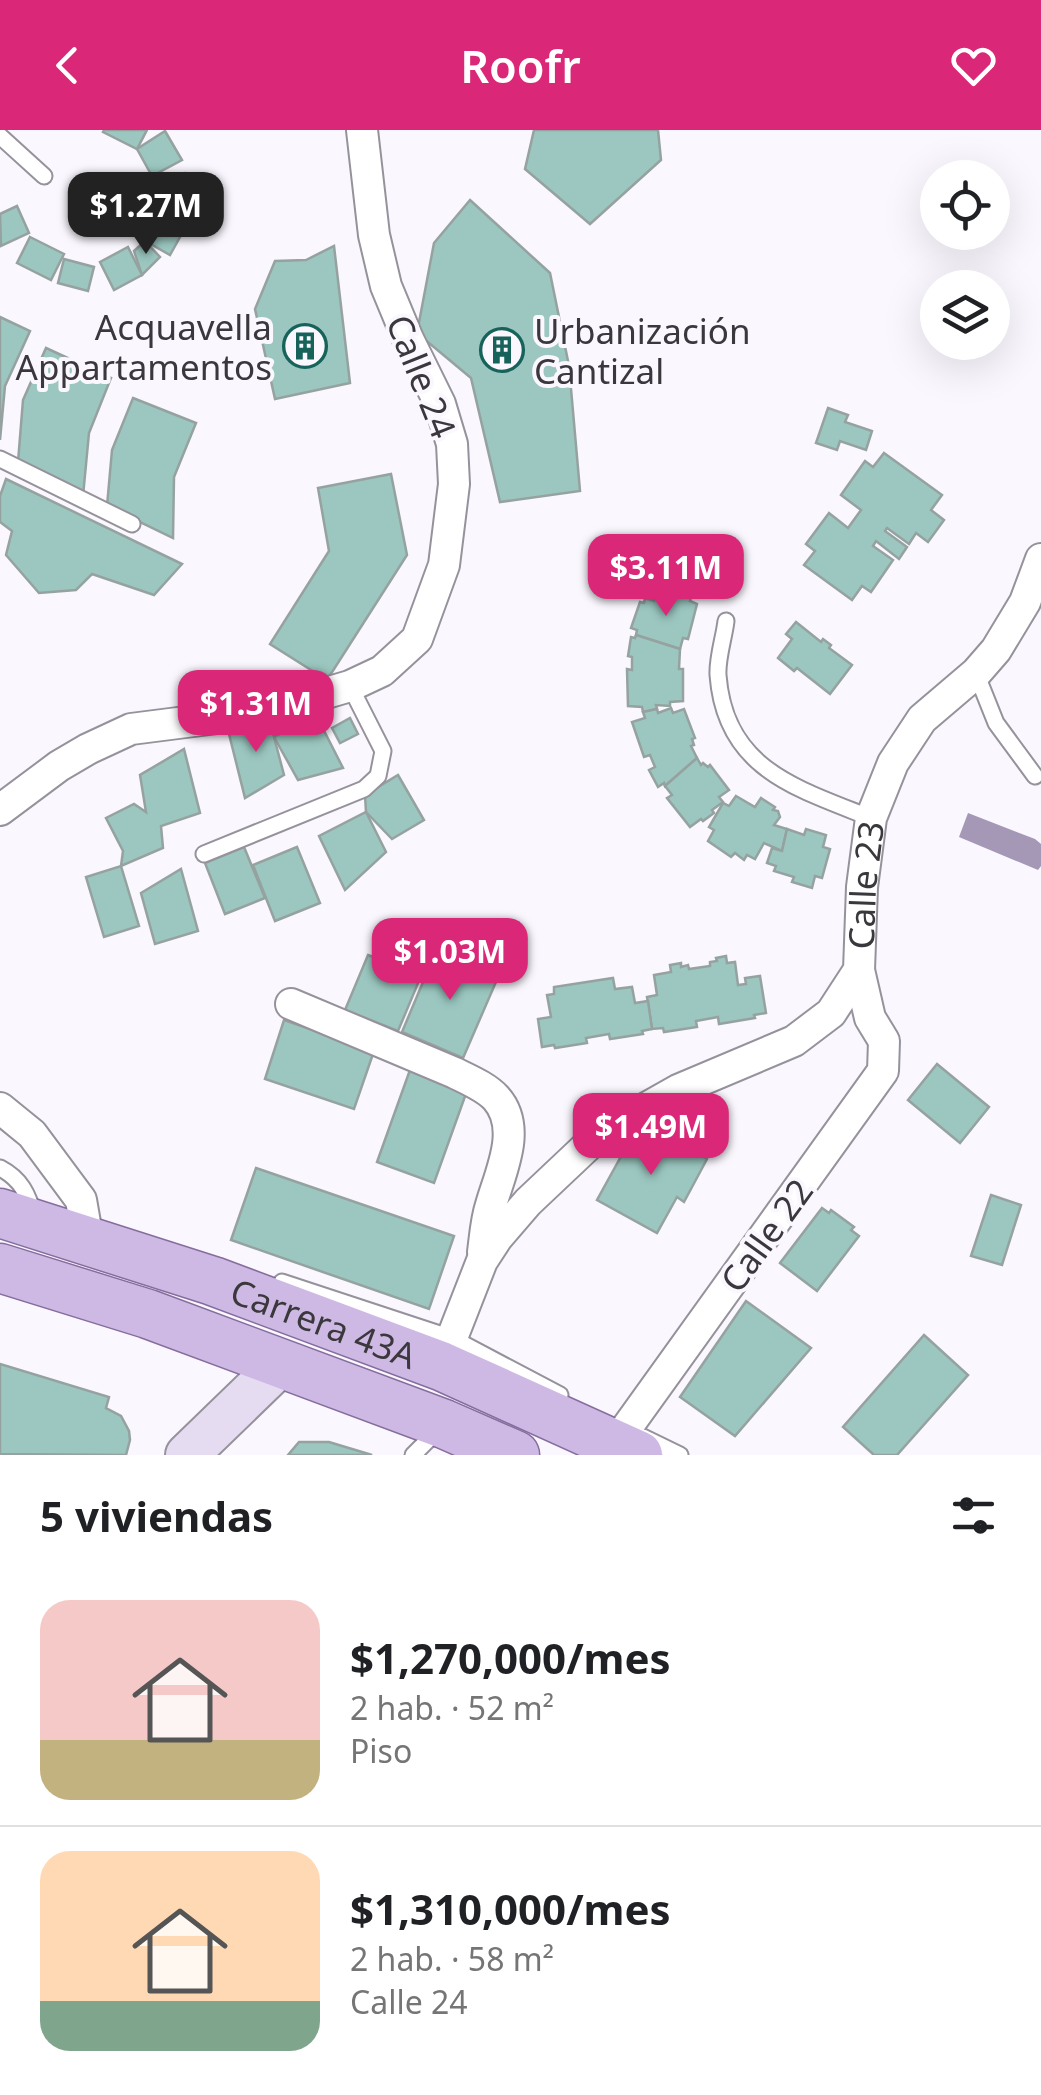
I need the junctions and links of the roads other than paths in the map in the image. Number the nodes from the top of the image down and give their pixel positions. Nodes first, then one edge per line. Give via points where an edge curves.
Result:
1 (362, 130) edge
2 (0, 136) edge
3 (44, 176) dead end
4 (0, 460) edge
5 (132, 524) dead end
6 (1041, 559) edge
7 (726, 621) dead end
8 (976, 673) junction
9 (350, 686) junction
10 (1035, 776) dead end
11 (0, 810) edge
12 (870, 818) junction
13 (204, 854) dead end
14 (859, 970) junction
15 (291, 1004) dead end
16 (831, 1013) junction
17 (870, 1018) junction
18 (0, 1108) edge
19 (503, 1166) junction
20 (0, 1168) edge
21 (528, 1202) junction
22 (52, 1218) edge
23 (482, 1261) junction
24 (0, 1268) edge
25 (264, 1276) dead end
26 (447, 1352) junction
27 (282, 1364) junction
28 (576, 1404) dead end
29 (622, 1437) edge
30 (431, 1444) edge
31 (185, 1447) edge
32 (500, 1451) edge
33 (680, 1455) edge

1 - 9 street, Calle 24 via 386,286 440,404 454,484 444,565 417,638 382,671
2 - 3 lane
4 - 5 lane
6 - 8 street, Calle 23 via 1026,602
7 - 12 lane via 718,672 728,721 754,760 794,787
8 - 10 lane via 996,723
8 - 12 street, Calle 23 via 922,719 893,763
9 - 11 street, Calle 24 via 226,717 130,730 59,766
9 - 13 lane via 382,750 378,776 364,788
12 - 14 street, Calle 23
14 - 16 street, Calle 23
14 - 17 street, Calle 22
15 - 19 street via 456,1073 497,1098 509,1139
16 - 17 street
16 - 21 street, Calle 23 via 794,1041 678,1090 600,1134
17 - 29 street, Calle 22 via 884,1041 883,1071
18 - 22 street via 32,1134 81,1200
19 - 21 street via 508,1183
19 - 23 street
20 - 22 lane
21 - 23 street, Calle 23
22 - 26 main road, Carrera 43A via 213,1281
23 - 26 street, Calle 23
24 - 27 main road, Carrera 43A
25 - 26 lane
26 - 28 lane
26 - 29 main road, Carrera 43A
27 - 30 main road, Carrera 43A
27 - 31 street
29 - 33 lane
30 - 32 main road, Carrera 43A

